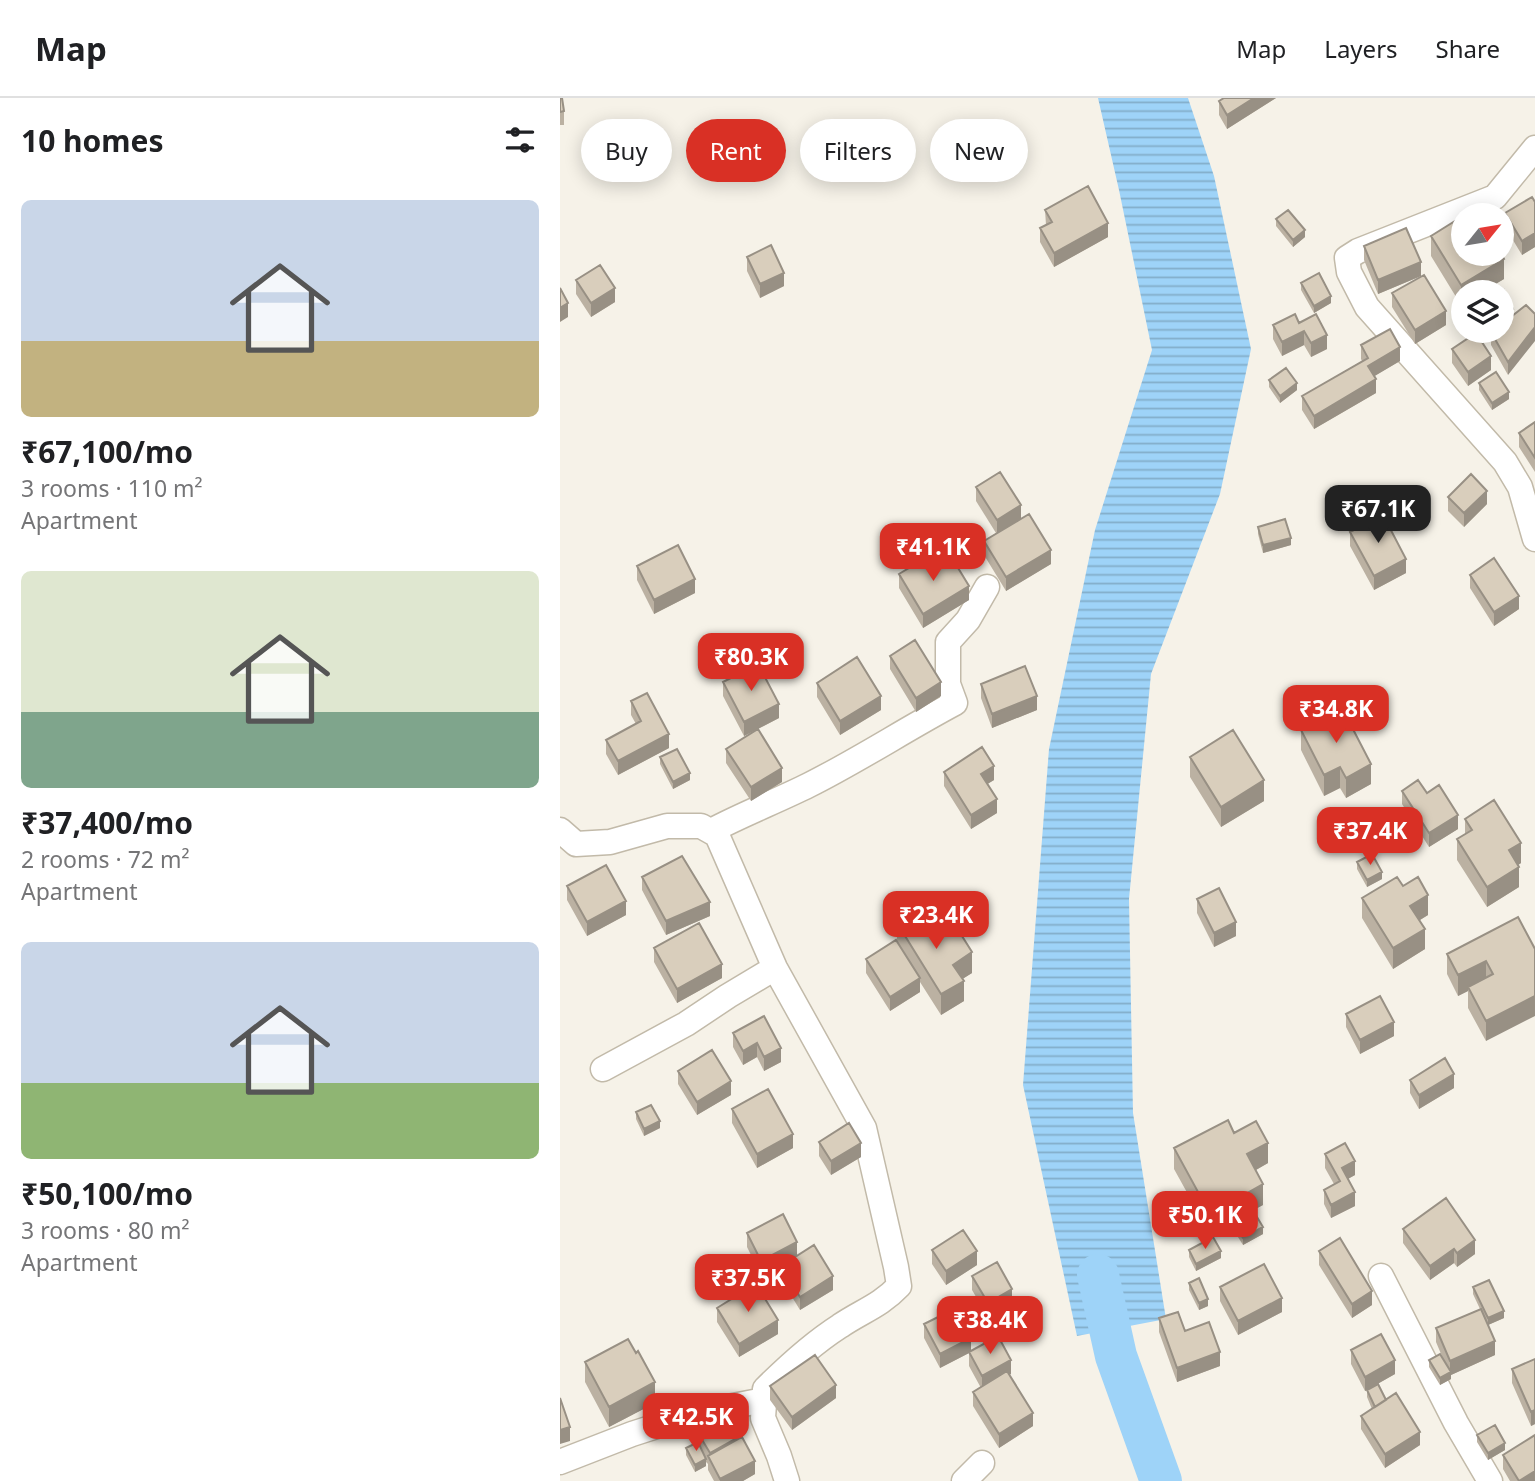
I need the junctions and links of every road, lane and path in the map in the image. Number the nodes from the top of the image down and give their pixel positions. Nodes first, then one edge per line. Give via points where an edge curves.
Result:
1 (1535, 148) edge
2 (1535, 540) edge
3 (987, 587) dead end
4 (560, 830) edge
5 (711, 831) junction
6 (775, 968) junction
7 (603, 1069) dead end
8 (1381, 1276) dead end
9 (764, 1400) junction
10 (560, 1462) edge
11 (982, 1463) dead end
12 (787, 1481) edge
13 (964, 1481) edge
14 (1490, 1481) edge

1 - 2 street via 1495,197 1347,258 1367,307 1504,463 1520,487
3 - 5 street via 968,620 948,642 948,684 955,703 809,785
4 - 5 street via 576,844 610,842 667,826 701,826
5 - 6 street via 717,835
6 - 7 street
6 - 9 street via 864,1128 898,1286 886,1300 840,1326 790,1363 765,1389
8 - 14 street
9 - 10 street via 697,1413
9 - 12 street via 763,1419
11 - 13 street

